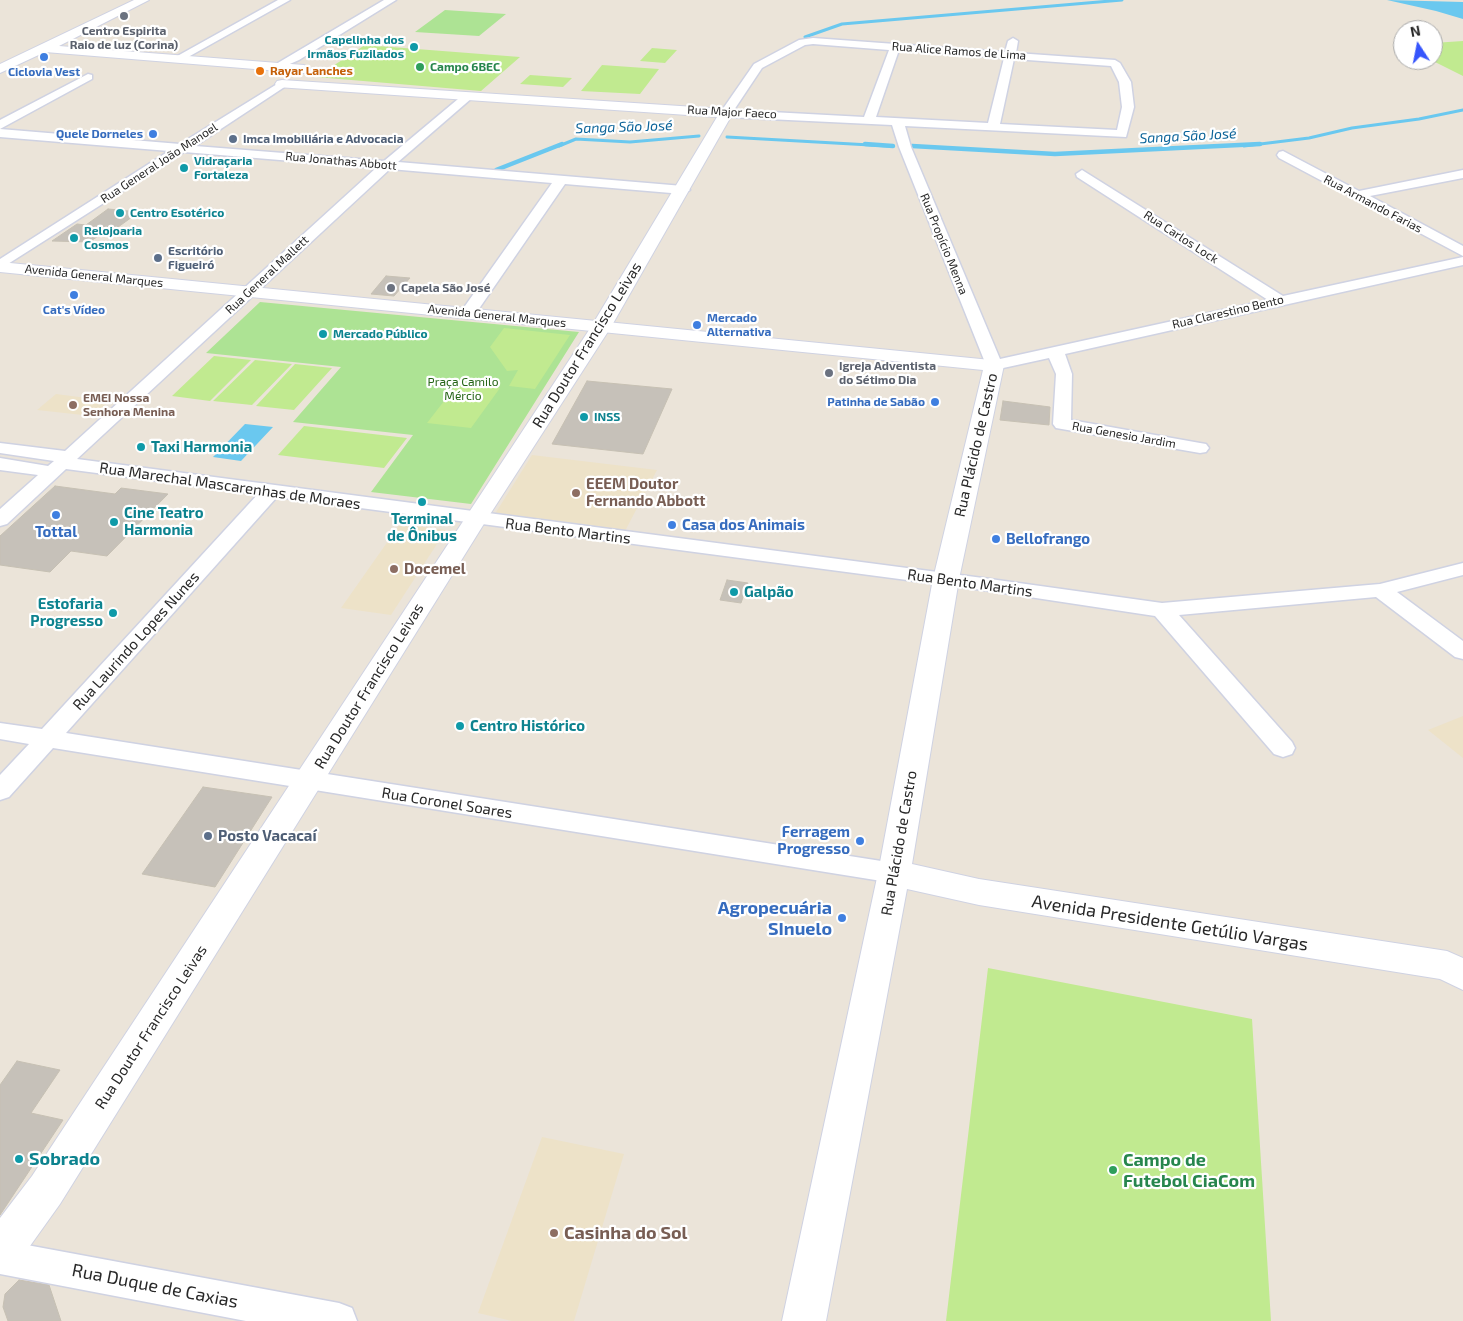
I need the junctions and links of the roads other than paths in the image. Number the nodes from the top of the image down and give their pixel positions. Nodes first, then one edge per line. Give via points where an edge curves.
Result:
1 (143, 0) edge
2 (285, 0) edge
3 (391, 0) edge
4 (1013, 40) dead end
5 (895, 46) junction
6 (42, 48) junction
7 (1010, 54) junction
8 (296, 58) junction
9 (177, 59) junction
10 (276, 67) junction
11 (1, 69) edge
12 (304, 69) junction
13 (88, 77) dead end
14 (282, 84) junction
15 (468, 96) junction
16 (726, 112) junction
17 (870, 120) junction
18 (897, 121) junction
19 (0, 125) edge
20 (993, 128) junction
21 (0, 133) edge
22 (1122, 134) joint
23 (182, 148) junction
24 (1283, 156) dead end
25 (387, 165) junction
26 (1082, 174) dead end
27 (1463, 174) edge
28 (561, 180) junction
29 (683, 190) junction
30 (1357, 195) junction
31 (1463, 252) edge
32 (1463, 261) edge
33 (0, 266) edge
34 (250, 291) junction
35 (1280, 301) junction
36 (468, 313) junction
37 (601, 327) junction
38 (1055, 351) junction
39 (994, 365) junction
40 (0, 448) edge
41 (1200, 448) dead end
42 (0, 464) edge
43 (62, 464) junction
44 (272, 491) junction
45 (475, 518) junction
46 (0, 520) edge
47 (1463, 568) edge
48 (946, 579) junction
49 (1380, 590) junction
50 (1162, 610) junction
51 (1463, 652) edge
52 (0, 731) edge
53 (48, 738) junction
54 (1283, 748) dead end
55 (309, 781) junction
56 (0, 791) edge
57 (894, 873) junction
58 (1458, 968) edge
59 (0, 1252) edge
60 (0, 1258) edge
61 (339, 1321) edge
62 (804, 1321) edge

1 - 6 street
2 - 9 street
3 - 8 street
4 - 7 street
5 - 7 street, Rua Alice Ramos de Lima
5 - 16 street, Rua Alice Ramos de Lima via 803,42 758,66
5 - 17 street
6 - 9 street
6 - 11 street
7 - 20 street
7 - 22 street, Rua Alice Ramos de Lima via 1115,63 1126,82 1128,107
8 - 10 street
8 - 12 street
9 - 10 street
10 - 12 street
12 - 14 street, Rua General João Manoel
13 - 19 street
14 - 15 street, Rua Major Faeco
14 - 23 street, Rua General João Manoel
15 - 16 street, Rua Major Faeco
15 - 25 street, Rua General Mallett
16 - 17 street, Rua Major Faeco
16 - 29 street, Rua Doutor Francisco Leivas
17 - 18 street, Rua Major Faeco
18 - 20 street, Rua Major Faeco
18 - 39 street, Rua Propício Menna via 904,147
20 - 22 street, Rua Major Faeco
21 - 23 street, Rua Jonathas Abbott
23 - 25 street, Rua Jonathas Abbott
23 - 33 street, Rua General João Manoel
24 - 30 street, Rua Armando Farias
25 - 28 street, Rua Jonathas Abbott
25 - 34 street, Rua General Mallett
26 - 35 street, Rua Carlos Lock
27 - 30 street
28 - 29 street, Rua Jonathas Abbott
28 - 36 street
29 - 37 street, Rua Doutor Francisco Leivas
30 - 31 street, Rua Armando Farias
32 - 35 street, Rua Clarestino Bento
33 - 34 street, Avenida General Marques
34 - 36 street, Avenida General Marques
34 - 43 street, Rua General Mallett
35 - 38 street, Rua Clarestino Bento
36 - 37 street, Avenida General Marques
37 - 39 street, Avenida General Marques
37 - 45 street, Rua Doutor Francisco Leivas
38 - 39 street, Rua Clarestino Bento
38 - 41 street, Rua Genesio Jardim via 1064,374 1062,424
39 - 48 street, Rua Plácido de Castro
40 - 43 street, Rua Marechal Mascarenhas de Moraes
42 - 43 street, Rua Marechal Mascarenhas de Moraes
43 - 44 street, Rua Marechal Mascarenhas de Moraes
43 - 46 street, Rua General Mallett
44 - 45 street, Rua Marechal Mascarenhas de Moraes
44 - 53 street, Rua Laurindo Lopes Nunes
45 - 48 street, Rua Bento Martins
45 - 55 street, Rua Doutor Francisco Leivas
47 - 49 street, Rua Bento Martins
48 - 50 street, Rua Bento Martins
48 - 57 street, Rua Plácido de Castro
49 - 50 street, Rua Bento Martins
49 - 51 street
50 - 54 street
52 - 53 street, Rua Coronel Soares
53 - 55 street, Rua Coronel Soares
53 - 56 street, Rua Laurindo Lopes Nunes
55 - 57 street, Rua Coronel Soares
55 - 59 street, Rua Doutor Francisco Leivas via 46,1190
57 - 58 street, Avenida Presidente Getúlio Vargas via 979,892
57 - 62 street, Rua Plácido de Castro
60 - 61 street, Rua Duque de Caxias

